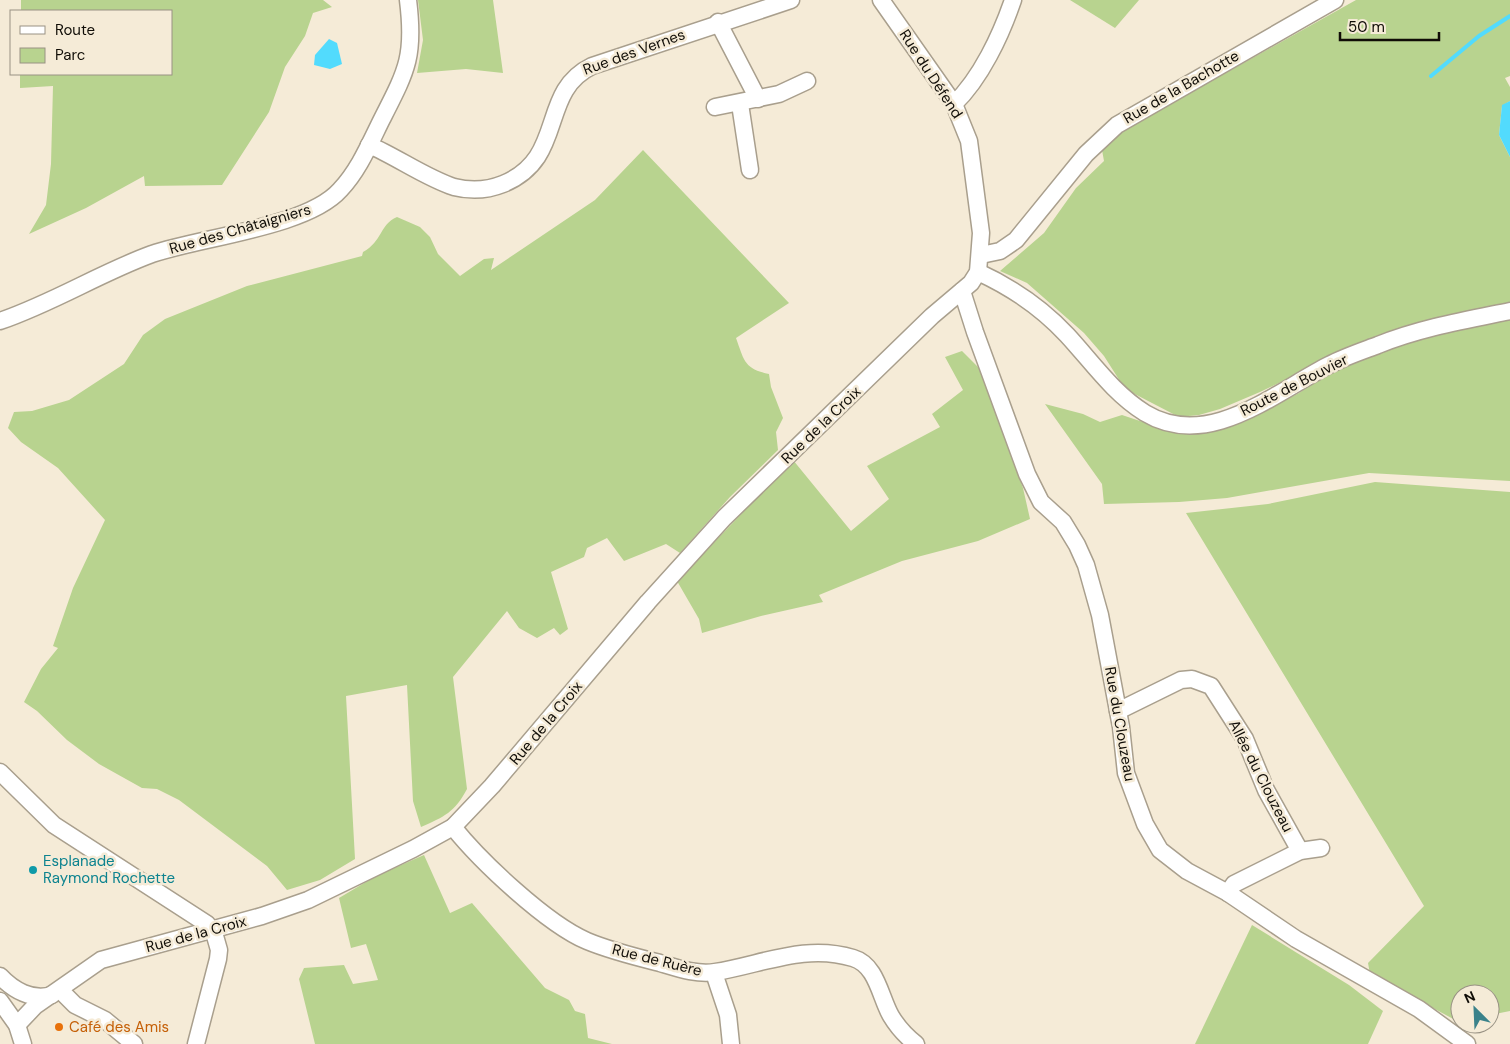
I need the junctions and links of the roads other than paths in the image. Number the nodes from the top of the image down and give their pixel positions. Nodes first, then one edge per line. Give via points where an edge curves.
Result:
1 (408, 0) edge
2 (791, 0) edge
3 (880, 0) edge
4 (1013, 0) edge
5 (1335, 0) edge
6 (718, 22) junction
7 (807, 81) dead end
8 (758, 98) junction
9 (740, 104) junction
10 (954, 104) junction
11 (715, 107) dead end
12 (369, 145) junction
13 (750, 170) dead end
14 (981, 255) junction
15 (978, 272) junction
16 (962, 291) junction
17 (1510, 311) edge
18 (0, 321) edge
19 (1118, 711) junction
20 (0, 772) edge
21 (453, 827) junction
22 (1321, 848) dead end
23 (1300, 851) junction
24 (1228, 893) junction
25 (212, 930) junction
26 (714, 973) junction
27 (2, 978) edge
28 (22, 992) junction
29 (56, 993) junction
30 (1, 1002) edge
31 (18, 1034) edge
32 (134, 1044) edge
33 (196, 1044) edge
34 (731, 1044) edge
35 (916, 1044) edge
36 (1467, 1044) edge

1 - 12 street, Rue des Châtaigniers via 411,48 408,64
2 - 6 street, Rue des Vernes
3 - 10 street, Rue du Défend
4 - 10 street via 989,54
5 - 14 street, Rue de la Bachotte via 1117,125 1086,154 1016,240 1000,252
6 - 8 street
6 - 12 street, Rue des Vernes via 576,73 565,88 540,156 524,173 500,185 484,190 453,186
7 - 8 street via 779,94
8 - 9 street
9 - 11 street
9 - 13 street
10 - 14 street, Rue du Défend via 972,154 981,224
12 - 18 street, Rue des Châtaigniers via 352,176 339,191 310,212 156,253 108,271
14 - 15 street, Rue du Défend
15 - 16 street, Rue de la Croix
15 - 17 street, Route de Bouvier via 1036,305 1119,394 1161,421 1184,425 1210,424 1245,413 1330,364 1378,344 1414,332
16 - 19 street, Rue du Clouzeau via 1027,474 1041,502 1063,522 1086,565 1100,614
16 - 21 street, Rue de la Croix via 932,316 724,518
19 - 23 street, Allée du Clouzeau via 1182,680 1211,686 1245,739 1266,790
19 - 24 street, Rue du Clouzeau via 1126,773 1145,824 1160,850
20 - 25 street via 54,826
21 - 25 street, Rue de la Croix via 308,900
21 - 26 street, Rue de Ruère via 505,880 549,918 586,941 684,970
22 - 23 street
23 - 24 street via 1234,884
24 - 36 street, Rue du Clouzeau via 1296,939 1419,1009
25 - 29 street, Rue de la Croix via 108,957
25 - 33 street via 219,950 218,959
26 - 34 street via 728,1014
26 - 35 street, Rue de Ruère via 795,954 854,958 871,972 891,1016
27 - 28 street
27 - 30 street via 5,987
28 - 29 street via 36,997
28 - 31 street
29 - 31 street, Rue de la Croix
29 - 32 street via 105,1020
30 - 31 street

